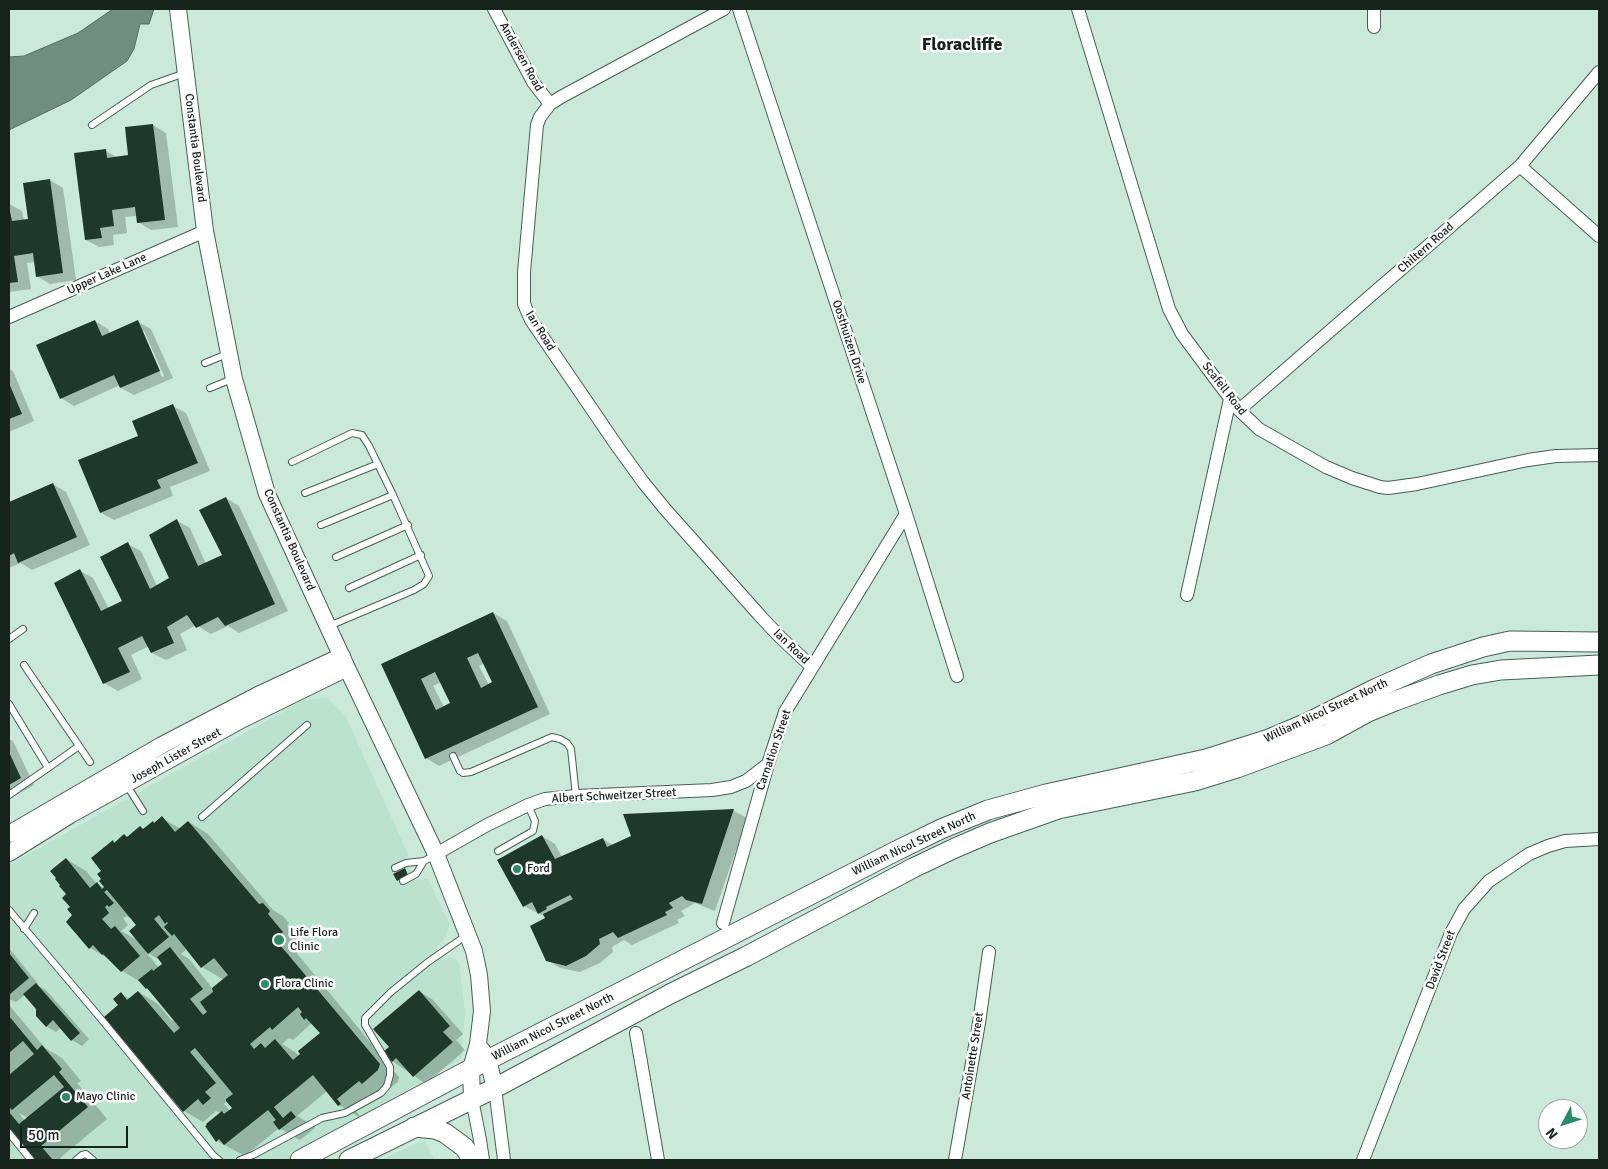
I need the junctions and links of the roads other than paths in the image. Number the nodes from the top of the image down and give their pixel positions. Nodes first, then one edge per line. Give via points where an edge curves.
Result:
1 (178, 9) edge
2 (494, 9) edge
3 (724, 9) edge
4 (739, 9) edge
5 (1078, 9) edge
6 (1374, 9) edge
7 (1374, 27) dead end
8 (1599, 72) edge
9 (186, 73) junction
10 (550, 104) junction
11 (92, 125) dead end
12 (1520, 166) junction
13 (206, 231) junction
14 (1599, 236) edge
15 (9, 317) edge
16 (228, 354) junction
17 (205, 363) dead end
18 (234, 379) junction
19 (210, 388) dead end
20 (1230, 399) junction
21 (1240, 410) junction
22 (1599, 455) edge
23 (292, 462) dead end
24 (378, 464) junction
25 (305, 493) dead end
26 (393, 495) junction
27 (906, 514) junction
28 (321, 525) dead end
29 (408, 525) junction
30 (421, 555) junction
31 (336, 556) dead end
32 (349, 588) dead end
33 (1187, 595) dead end
34 (328, 627) junction
35 (23, 629) dead end
36 (9, 640) edge
37 (1599, 642) edge
38 (345, 662) junction
39 (24, 665) dead end
40 (1599, 665) edge
41 (812, 667) junction
42 (957, 676) dead end
43 (9, 704) edge
44 (12, 714) edge
45 (307, 725) dead end
46 (79, 746) junction
47 (452, 756) dead end
48 (90, 762) dead end
49 (768, 764) junction
50 (48, 768) junction
51 (122, 777) junction
52 (9, 795) edge
53 (576, 796) junction
54 (528, 805) junction
55 (144, 811) dead end
56 (202, 817) dead end
57 (9, 834) edge
58 (1599, 839) edge
59 (498, 851) dead end
60 (9, 853) edge
61 (430, 858) junction
62 (395, 868) dead end
63 (403, 881) dead end
64 (9, 910) edge
65 (34, 913) dead end
66 (722, 923) dead end
67 (24, 929) junction
68 (468, 934) junction
69 (988, 952) dead end
70 (636, 1033) dead end
71 (478, 1044) junction
72 (488, 1060) junction
73 (471, 1069) junction
74 (494, 1088) junction
75 (472, 1098) junction
76 (414, 1127) junction
77 (9, 1133) edge
78 (31, 1160) edge
79 (76, 1160) edge
80 (93, 1160) edge
81 (219, 1160) edge
82 (240, 1160) edge
83 (300, 1160) edge
84 (349, 1160) edge
85 (473, 1160) edge
86 (483, 1160) edge
87 (504, 1160) edge
88 (658, 1160) edge
89 (955, 1160) edge
90 (1363, 1160) edge

1 - 9 street, Constantia Boulevard
2 - 10 street, Andersen Road via 533,82
3 - 10 street, Ian Road
4 - 27 street, Oosthuizen Drive
5 - 20 street, Scafell Road via 1169,309 1182,334
6 - 7 street
8 - 12 street, Chiltern Road
9 - 11 lane via 151,85
9 - 13 street, Constantia Boulevard
10 - 41 street, Ian Road via 537,124 524,304 643,482 762,618
12 - 14 street
12 - 21 street, Chiltern Road
13 - 15 street, Upper Lake Lane
13 - 16 street, Constantia Boulevard
16 - 17 lane
16 - 18 street, Constantia Boulevard
18 - 19 lane
18 - 34 street, Constantia Boulevard via 267,494
20 - 21 street, Scafell Road
20 - 33 street
21 - 22 street, Scafell Road via 1259,429 1294,449 1352,478 1380,487 1396,488 1537,458
23 - 24 lane via 352,433 362,435
24 - 25 lane
24 - 26 lane
26 - 28 lane
26 - 29 lane
27 - 41 street, Carnation Street
27 - 42 street, Oosthuizen Drive
29 - 30 lane
29 - 31 lane
30 - 32 lane
30 - 34 lane via 429,576 424,584
34 - 38 street, Constantia Boulevard
35 - 36 lane
37 - 72 main road, William Nicol Street North via 1510,641 1483,647 1431,664 1269,739 1206,759 988,810 896,851
38 - 51 street, Joseph Lister Street via 258,695 214,717
38 - 61 street, Constantia Boulevard
39 - 46 lane
40 - 74 main road, William Nicol Street North via 1501,670 1472,675 1395,700 1326,735 1237,768 1194,781 1058,809 990,833 913,868
41 - 49 street, Carnation Street via 785,712
43 - 44 lane
44 - 50 lane
45 - 56 lane
46 - 48 lane
46 - 50 lane
47 - 53 lane via 460,771 471,772 552,737 560,739 571,749
49 - 53 street, Albert Schweitzer Street via 746,781 731,787
49 - 66 street, Carnation Street
50 - 52 lane
51 - 55 lane
51 - 57 street, Joseph Lister Street
51 - 60 street, Joseph Lister Street via 70,815
53 - 54 street, Albert Schweitzer Street
54 - 59 lane via 535,821 533,831
54 - 61 street, Albert Schweitzer Street
58 - 90 street, David Street via 1565,841 1529,854 1488,882 1464,909 1451,933
61 - 62 lane
61 - 63 lane via 416,874
61 - 68 street, Constantia Boulevard
64 - 67 lane
65 - 67 lane
67 - 81 lane
68 - 71 street, Constantia Boulevard via 479,975 482,1011
68 - 82 lane via 391,992 365,1018 365,1024 390,1067 387,1086 381,1093 345,1113 322,1118
69 - 89 street, Antoinette Street
70 - 88 street
71 - 72 street
71 - 73 street, Constantia Boulevard
72 - 73 main road, William Nicol Street North
72 - 74 street
73 - 75 street, Constantia Boulevard
73 - 83 main road, William Nicol Street North
74 - 75 main road, William Nicol Street North
74 - 87 street
75 - 76 main road, William Nicol Street North
75 - 86 street
76 - 84 main road, William Nicol Street North
76 - 85 main road via 446,1133 464,1146
77 - 78 lane
79 - 80 lane via 86,1154

